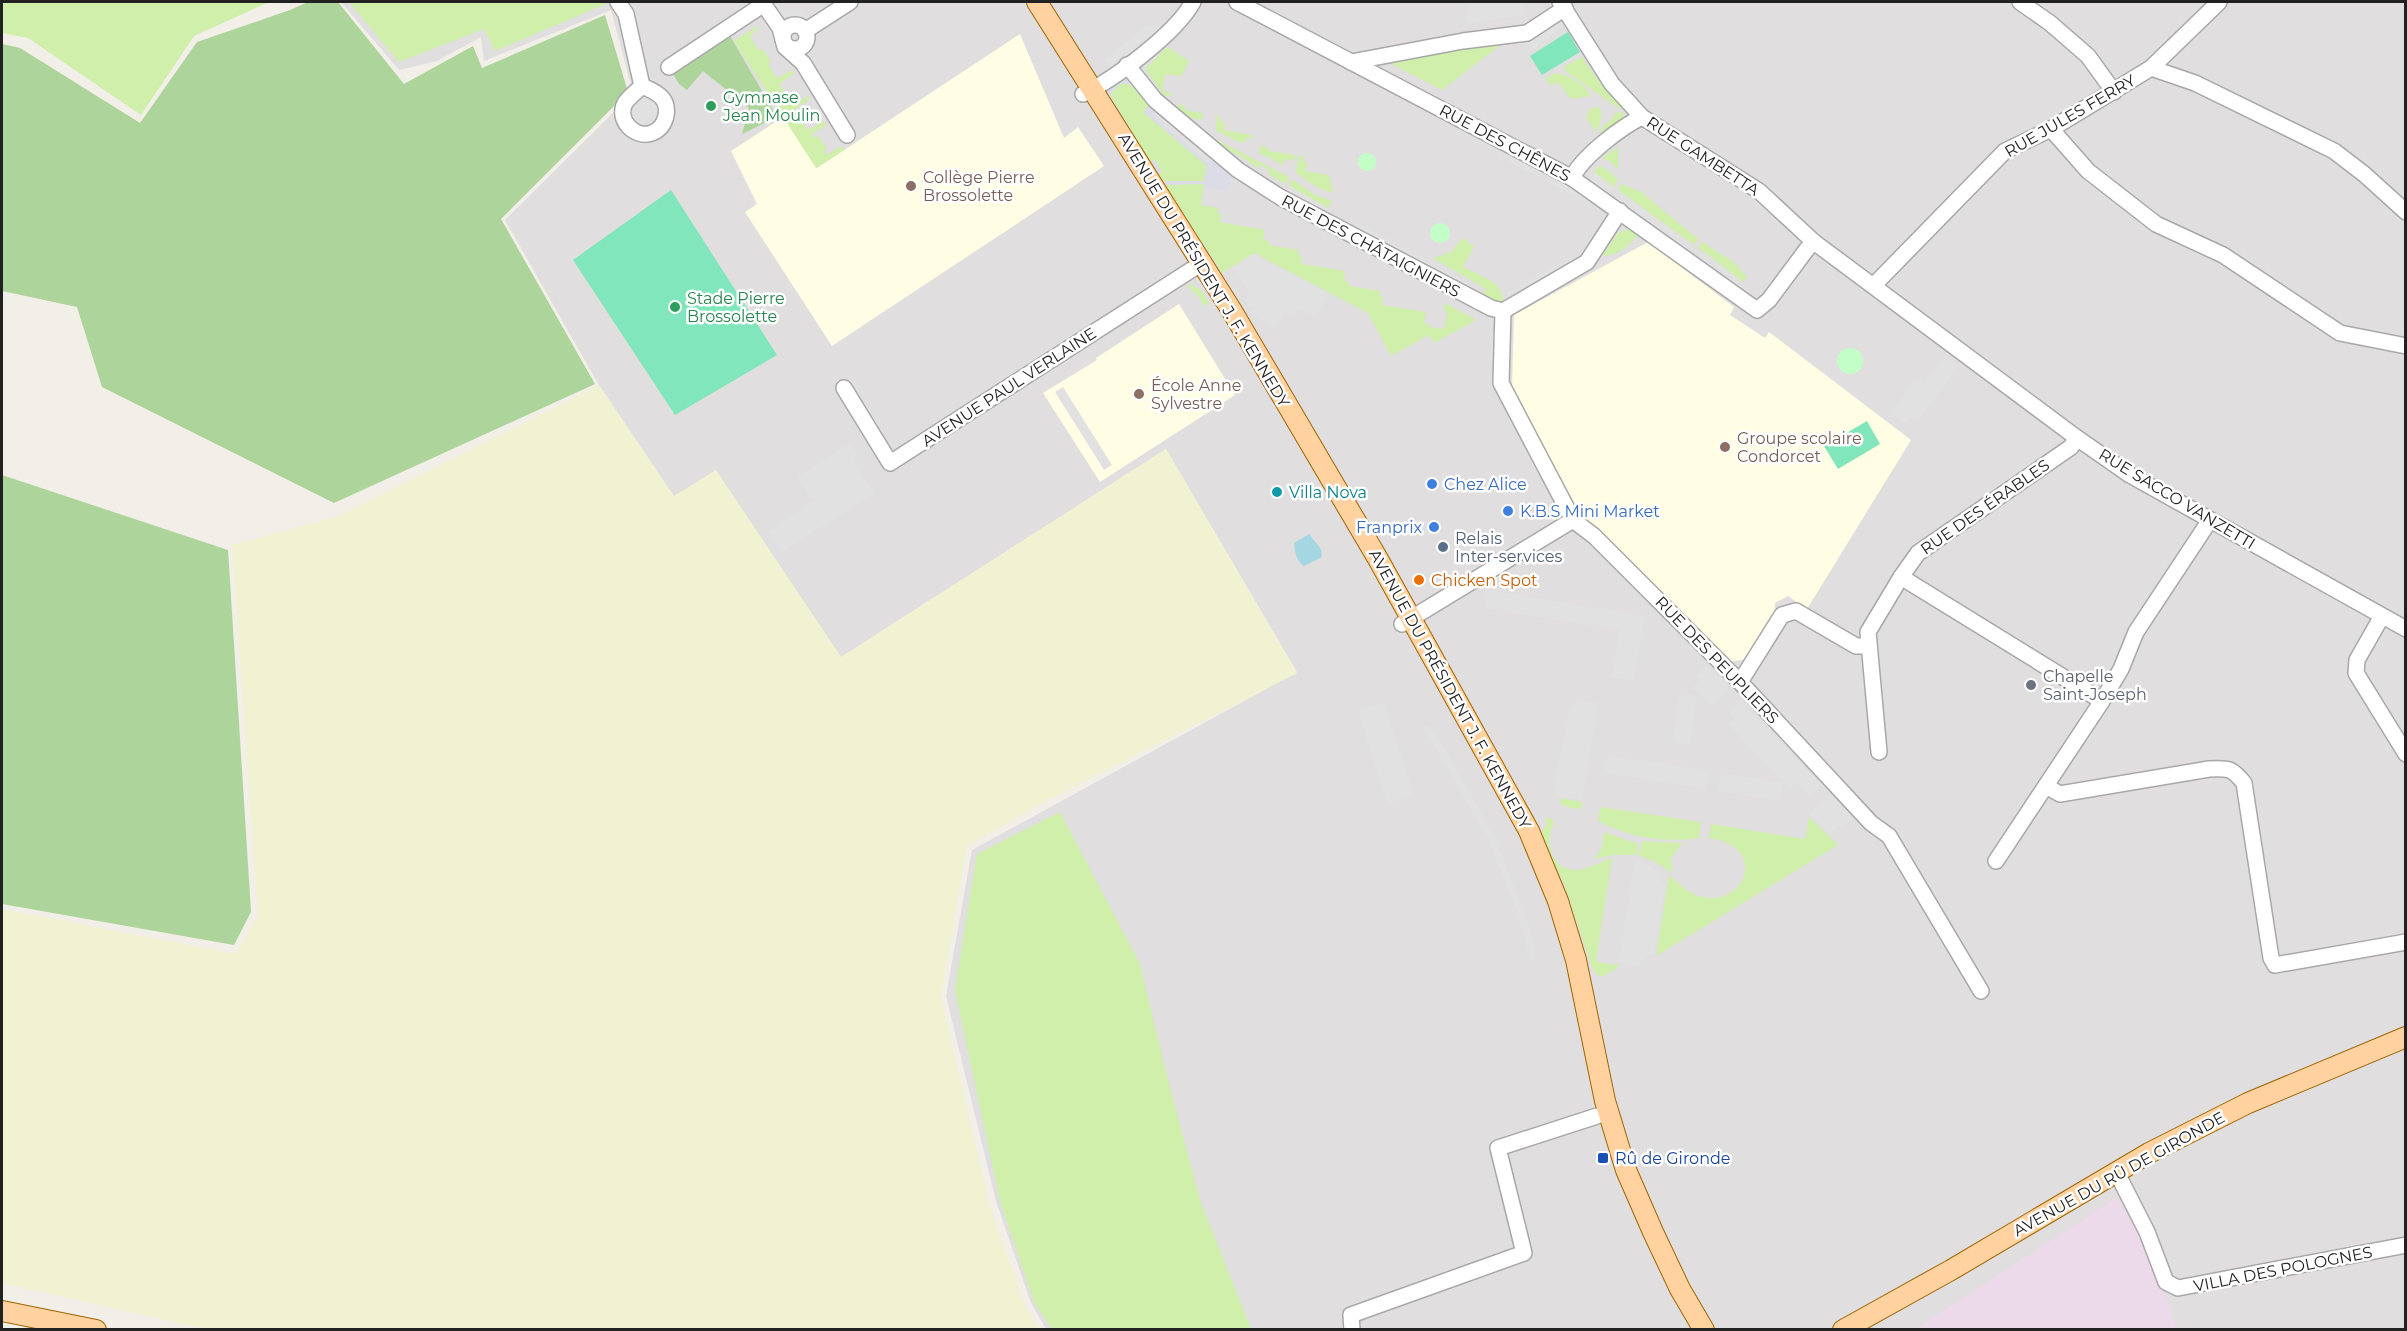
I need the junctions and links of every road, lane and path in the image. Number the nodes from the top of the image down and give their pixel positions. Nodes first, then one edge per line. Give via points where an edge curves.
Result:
1 (618, 2) edge
2 (850, 2) edge
3 (1024, 2) edge
4 (1037, 2) edge
5 (1193, 2) edge
6 (1237, 2) edge
7 (2020, 2) edge
8 (2219, 2) edge
9 (763, 3) edge
10 (1562, 5) edge
11 (805, 31) junction
12 (783, 41) junction
13 (803, 47) junction
14 (1351, 62) junction
15 (803, 63) junction
16 (1127, 65) junction
17 (669, 67) dead end
18 (2151, 68) junction
19 (642, 86) dead end
20 (1088, 92) junction
21 (2114, 92) junction
22 (1642, 117) junction
23 (2051, 129) junction
24 (847, 135) dead end
25 (1572, 177) junction
26 (1620, 211) junction
27 (2406, 212) edge
28 (1814, 242) junction
29 (1197, 266) junction
30 (1874, 285) junction
31 (1503, 311) junction
32 (2406, 346) edge
33 (844, 388) dead end
34 (2077, 438) junction
35 (1573, 520) junction
36 (2210, 520) junction
37 (1901, 578) junction
38 (2382, 616) junction
39 (1406, 621) junction
40 (2406, 629) edge
41 (1868, 646) junction
42 (1740, 682) junction
43 (2102, 701) junction
44 (1879, 752) dead end
45 (2406, 754) edge
46 (2046, 786) junction
47 (1996, 861) dead end
48 (2406, 942) edge
49 (1981, 991) dead end
50 (2406, 1037) edge
51 (2406, 1045) edge
52 (1597, 1116) junction
53 (2120, 1179) junction
54 (2406, 1245) edge
55 (2, 1311) edge
56 (96, 1329) edge
57 (1352, 1329) edge
58 (1689, 1329) edge
59 (1704, 1329) edge
60 (1843, 1329) edge
61 (1869, 1329) edge

1 - 19 street via 626,14
2 - 11 street
3 - 20 main road, AVENUE DU PRÉSIDENT J. F. KENNEDY
4 - 20 main road, AVENUE DU PRÉSIDENT J. F. KENNEDY
5 - 16 street via 1165,35
6 - 14 street, RUE DES CHÊNES
7 - 21 street via 2088,56
8 - 18 street, RUE JULES FERRY
9 - 12 street via 780,28
9 - 17 street
10 - 14 street via 1527,33
10 - 22 street, RUE GAMBETTA via 1612,84
11 - 12 street via 801,26 791,26 784,32
11 - 13 street
12 - 13 street via 789,49
12 - 15 street
13 - 15 street
14 - 25 street, RUE DES CHÊNES
15 - 24 street
16 - 20 street
16 - 31 street, RUE DES CHÂTAIGNIERS via 1155,100 1238,170 1280,197 1467,297
18 - 21 street, RUE JULES FERRY
18 - 27 street via 2195,83 2334,151
20 - 29 main road, AVENUE DU PRÉSIDENT J. F. KENNEDY
21 - 23 street, RUE JULES FERRY
22 - 25 street via 1593,153
22 - 28 street, RUE GAMBETTA via 1760,191
23 - 30 street, RUE JULES FERRY via 2006,151
23 - 32 street via 2088,171 2156,224 2223,255 2340,333
25 - 26 street, RUE DES CHÊNES
26 - 28 street, RUE DES CHÊNES via 1757,310
26 - 31 street via 1587,262
28 - 30 street, RUE GAMBETTA
29 - 33 street, AVENUE PAUL VERLAINE via 890,463
29 - 39 main road, AVENUE DU PRÉSIDENT J. F. KENNEDY via 1378,559
30 - 34 street, RUE SACCO VANZETTI
31 - 35 street, RUE DES PEUPLIERS via 1502,383
34 - 36 street, RUE SACCO VANZETTI via 2130,475
34 - 37 street, RUE DES ÉRABLES via 2071,447 1918,553
35 - 39 street
35 - 42 street, RUE DES PEUPLIERS via 1594,536
36 - 38 street, RUE SACCO VANZETTI
36 - 43 street via 2136,632
37 - 41 street, RUE DES ÉRABLES via 1868,632
37 - 43 street
38 - 40 street, RUE SACCO VANZETTI
38 - 45 street via 2357,660 2356,673
39 - 52 main road, AVENUE DU PRÉSIDENT J. F. KENNEDY via 1518,834 1546,905 1564,962
39 - 59 main road, AVENUE DU PRÉSIDENT J. F. KENNEDY via 1435,658 1529,831 1558,901 1576,960 1605,1101 1626,1170 1680,1289
41 - 42 street via 1856,646 1796,611 1782,615
41 - 44 street, RUE DES ÉRABLES
42 - 49 street, RUE DES PEUPLIERS via 1871,823 1889,836
43 - 46 street
46 - 47 street
46 - 48 street via 2060,794 2210,769 2235,771 2244,783 2275,965
50 - 60 main road, AVENUE DU RÛ DE GIRONDE via 2248,1103 2149,1154
51 - 53 main road, AVENUE DU RÛ DE GIRONDE via 2251,1111
52 - 57 street via 1498,1148 1524,1253 1351,1315
52 - 58 main road, AVENUE DU PRÉSIDENT J. F. KENNEDY via 1641,1238
53 - 54 street, VILLA DES POLOGNES via 2147,1232 2166,1282 2178,1288
53 - 61 main road, AVENUE DU RÛ DE GIRONDE
55 - 56 main road

